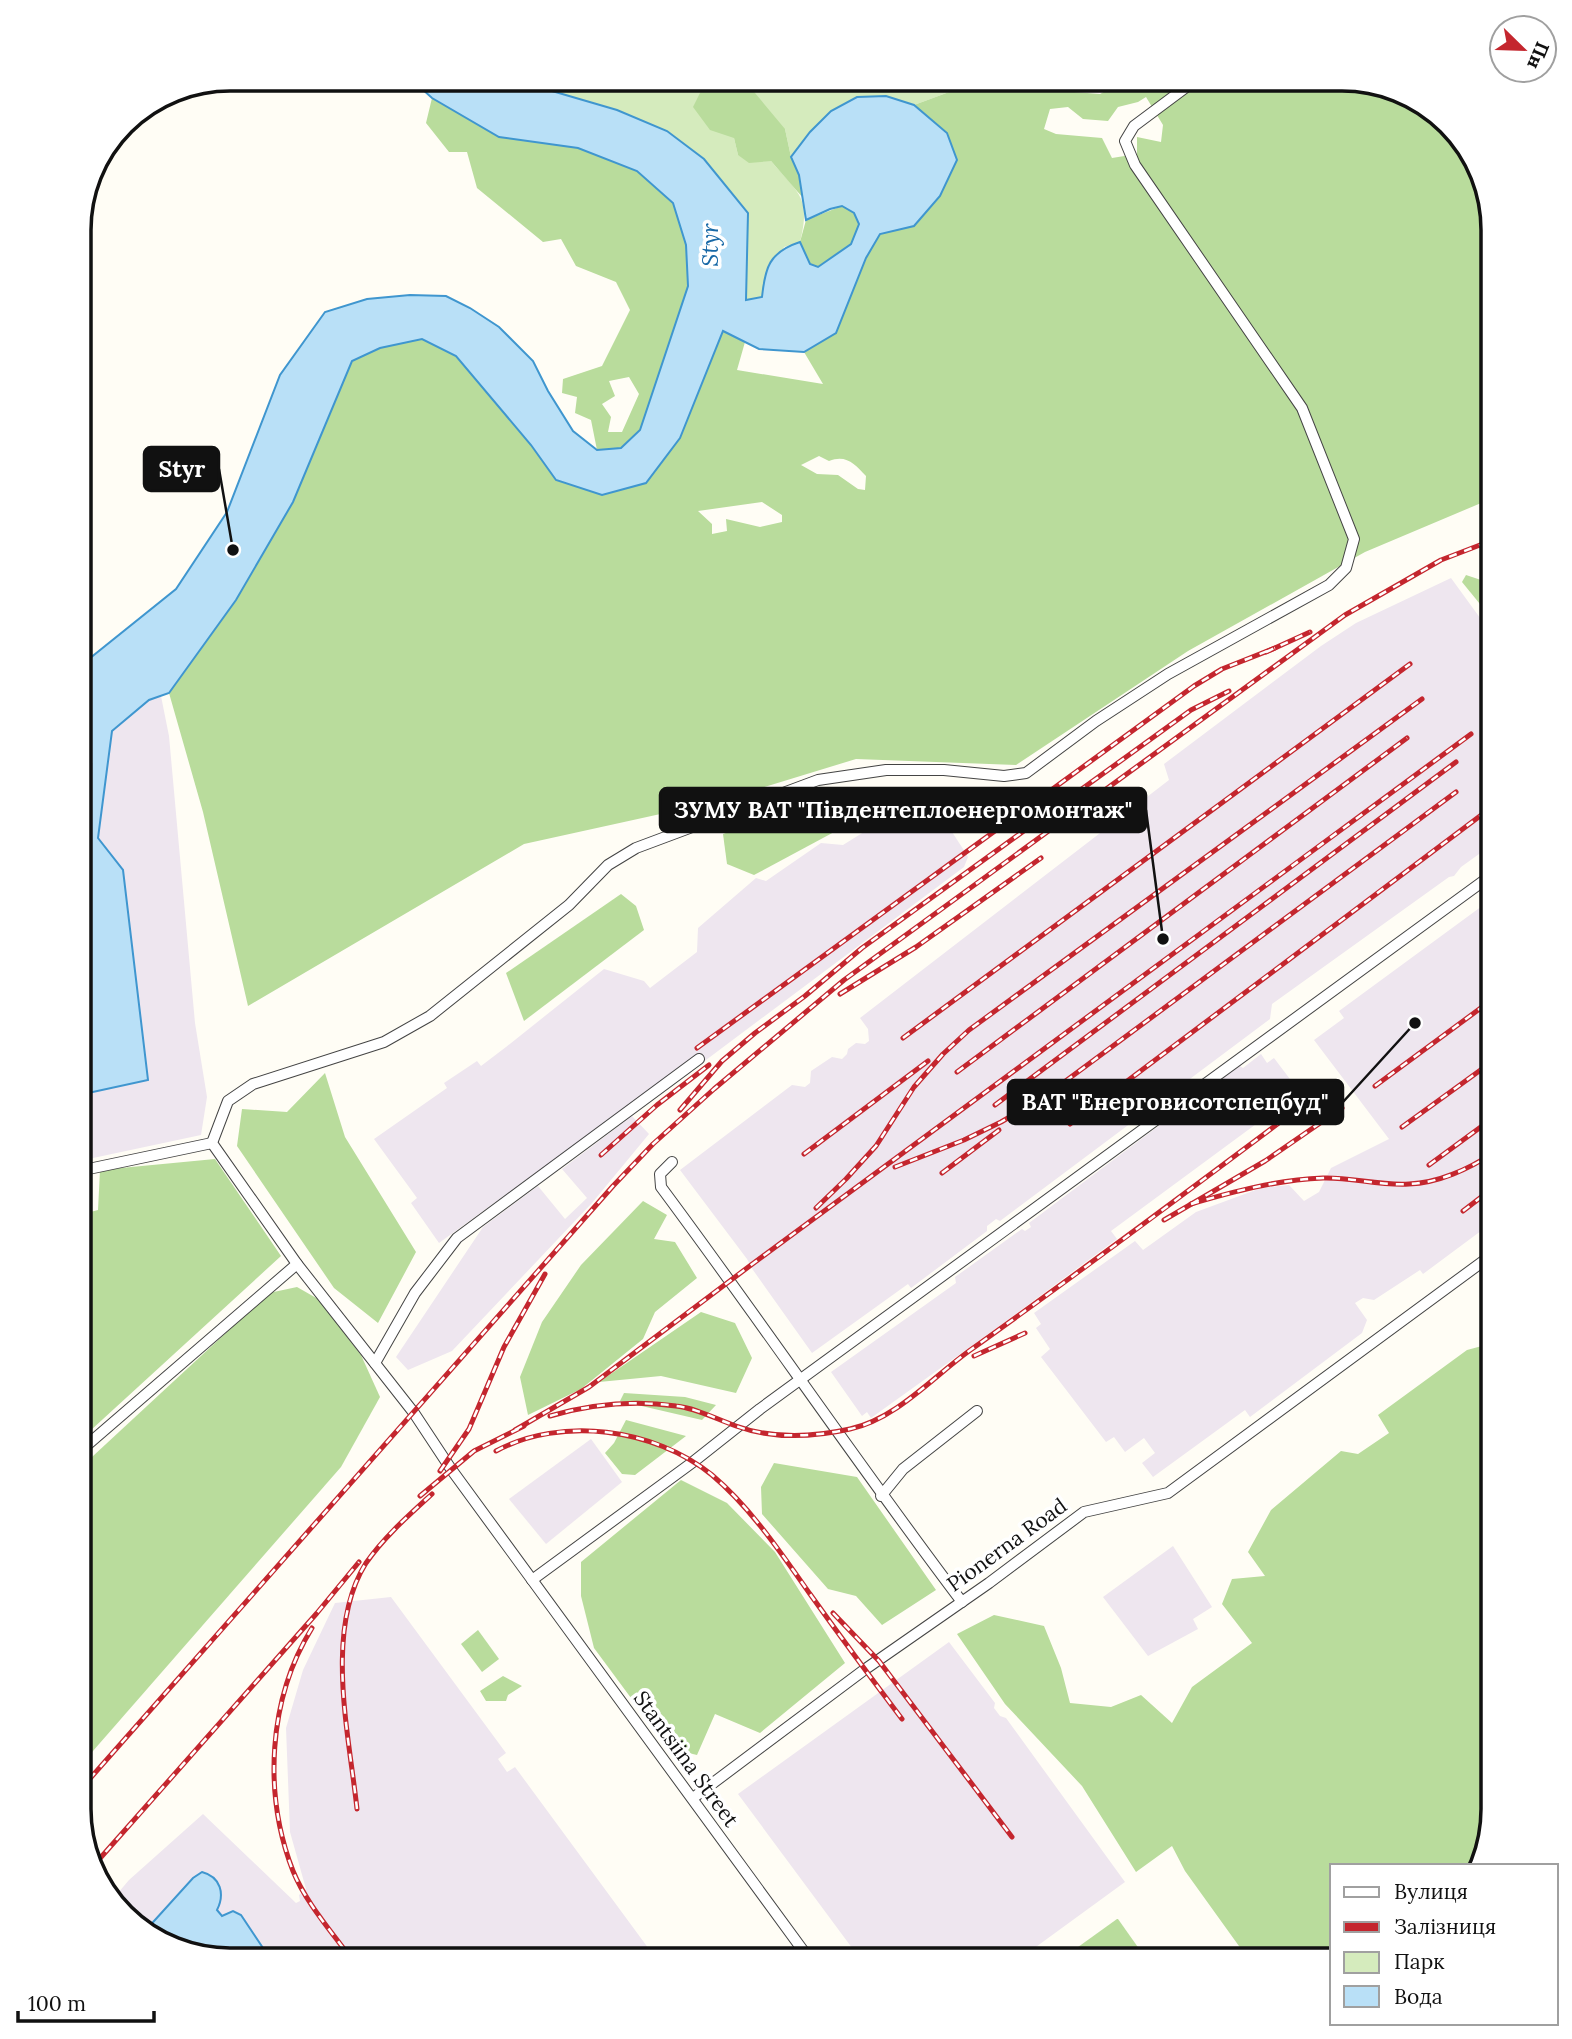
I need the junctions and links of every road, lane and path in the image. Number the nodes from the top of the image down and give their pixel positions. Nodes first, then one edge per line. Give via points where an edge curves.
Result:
1 (1181, 91) edge
2 (1481, 883) edge
3 (699, 1059) dead end
4 (212, 1143) junction
5 (672, 1162) dead end
6 (91, 1168) edge
7 (1481, 1263) edge
8 (297, 1264) junction
9 (375, 1363) junction
10 (799, 1380) junction
11 (977, 1411) dead end
12 (91, 1442) edge
13 (881, 1496) junction
14 (532, 1580) junction
15 (962, 1602) junction
16 (693, 1798) junction
17 (801, 1948) edge

1 - 4 street via 1134,126 1125,141 1135,165 1302,408 1354,539 1346,568 1329,585 1168,674 1026,773 886,770 818,780 636,848 608,865 569,905 430,1016 384,1042 253,1084 228,1101
2 - 10 street
3 - 9 street via 457,1238 415,1293
4 - 6 street
4 - 8 street, Stantsiina Street
5 - 10 street via 660,1174 661,1187
7 - 15 street, Pionerna Road via 1168,1493 1084,1512
8 - 9 street, Stantsiina Street
8 - 12 street
9 - 14 street, Stantsiina Street
10 - 13 street
10 - 14 street
11 - 13 street via 903,1469
13 - 15 street
14 - 16 street, Stantsiina Street
15 - 16 street, Pionerna Road
16 - 17 street, Stantsiina Street

